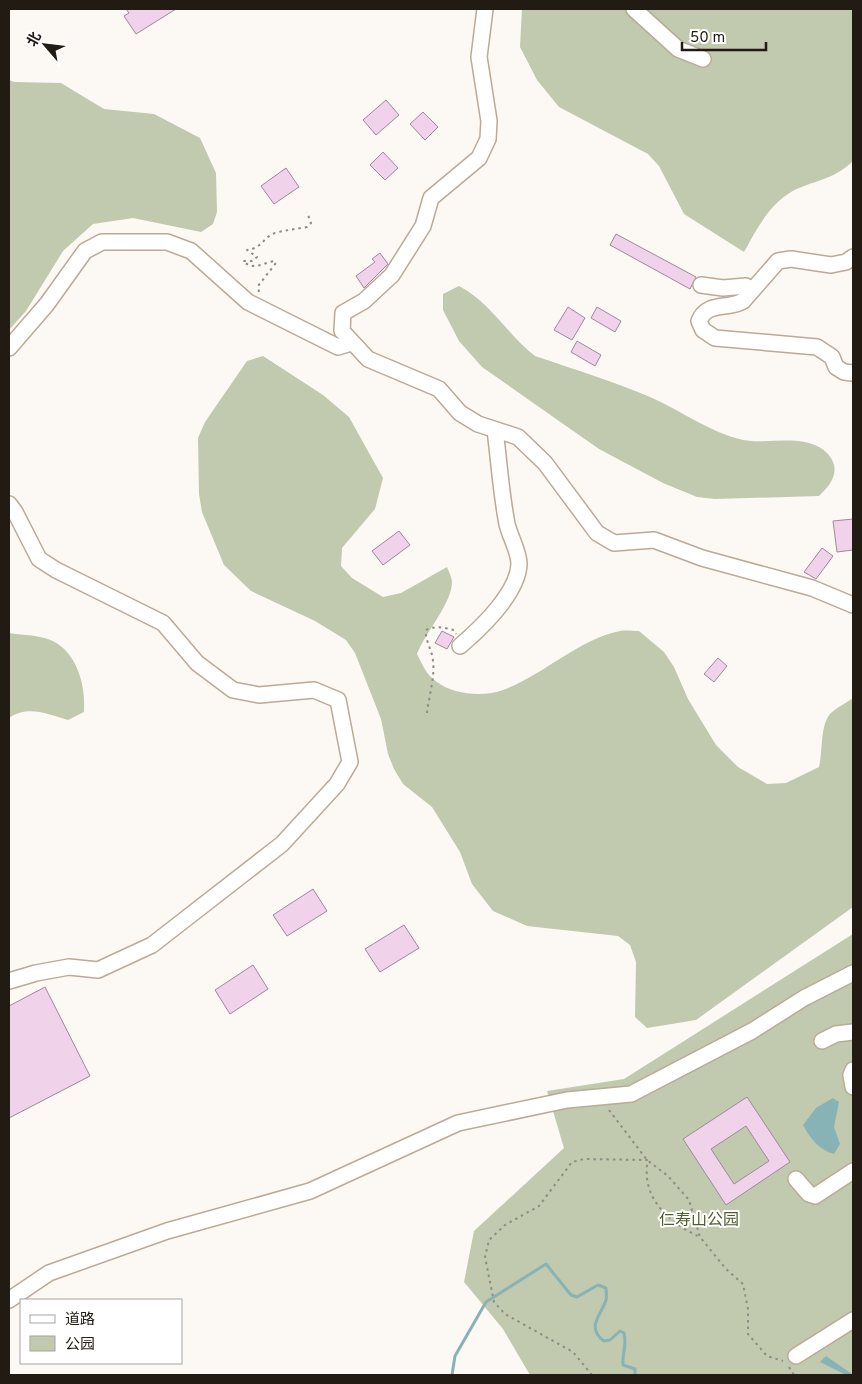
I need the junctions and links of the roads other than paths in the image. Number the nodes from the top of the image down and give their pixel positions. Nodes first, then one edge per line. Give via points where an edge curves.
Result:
1 (485, 9) edge
2 (634, 9) edge
3 (703, 59) dead end
4 (853, 257) edge
5 (701, 285) dead end
6 (752, 290) junction
7 (351, 343) junction
8 (9, 348) edge
9 (853, 373) edge
10 (495, 430) junction
11 (9, 504) edge
12 (853, 605) edge
13 (460, 646) road end
14 (853, 972) edge
15 (9, 981) edge
16 (853, 1032) edge
17 (822, 1040) dead end
18 (853, 1070) edge
19 (853, 1087) edge
20 (853, 1171) edge
21 (796, 1179) dead end
22 (9, 1300) edge
23 (853, 1320) edge
24 (796, 1356) road end

1 - 7 street via 480,56 489,121 488,139 479,158 431,198 423,226 392,275 364,301 343,312 342,331
2 - 3 street via 678,49
4 - 6 street via 831,265 791,259 778,261
5 - 6 street via 723,288 746,286
6 - 9 street via 737,304 715,307 702,314 699,321 703,330 715,338 817,347 832,357 836,367
7 - 8 street via 338,347 248,302 191,250 167,242 102,242 85,251 47,304
7 - 10 street via 368,359 439,389 460,413
10 - 12 street via 518,437 545,463 597,533 614,543 654,540 702,558 812,588
10 - 13 street via 507,525 519,563 517,576 497,609
11 - 15 street via 39,559 163,622 197,663 233,690 259,695 314,690 338,700 350,762 338,784 282,844 152,945 98,970 69,967
14 - 22 street via 752,1031 631,1094 567,1100 458,1123 310,1191 167,1231 49,1273
16 - 17 street
18 - 19 street
20 - 21 street via 815,1196 809,1194
23 - 24 street

